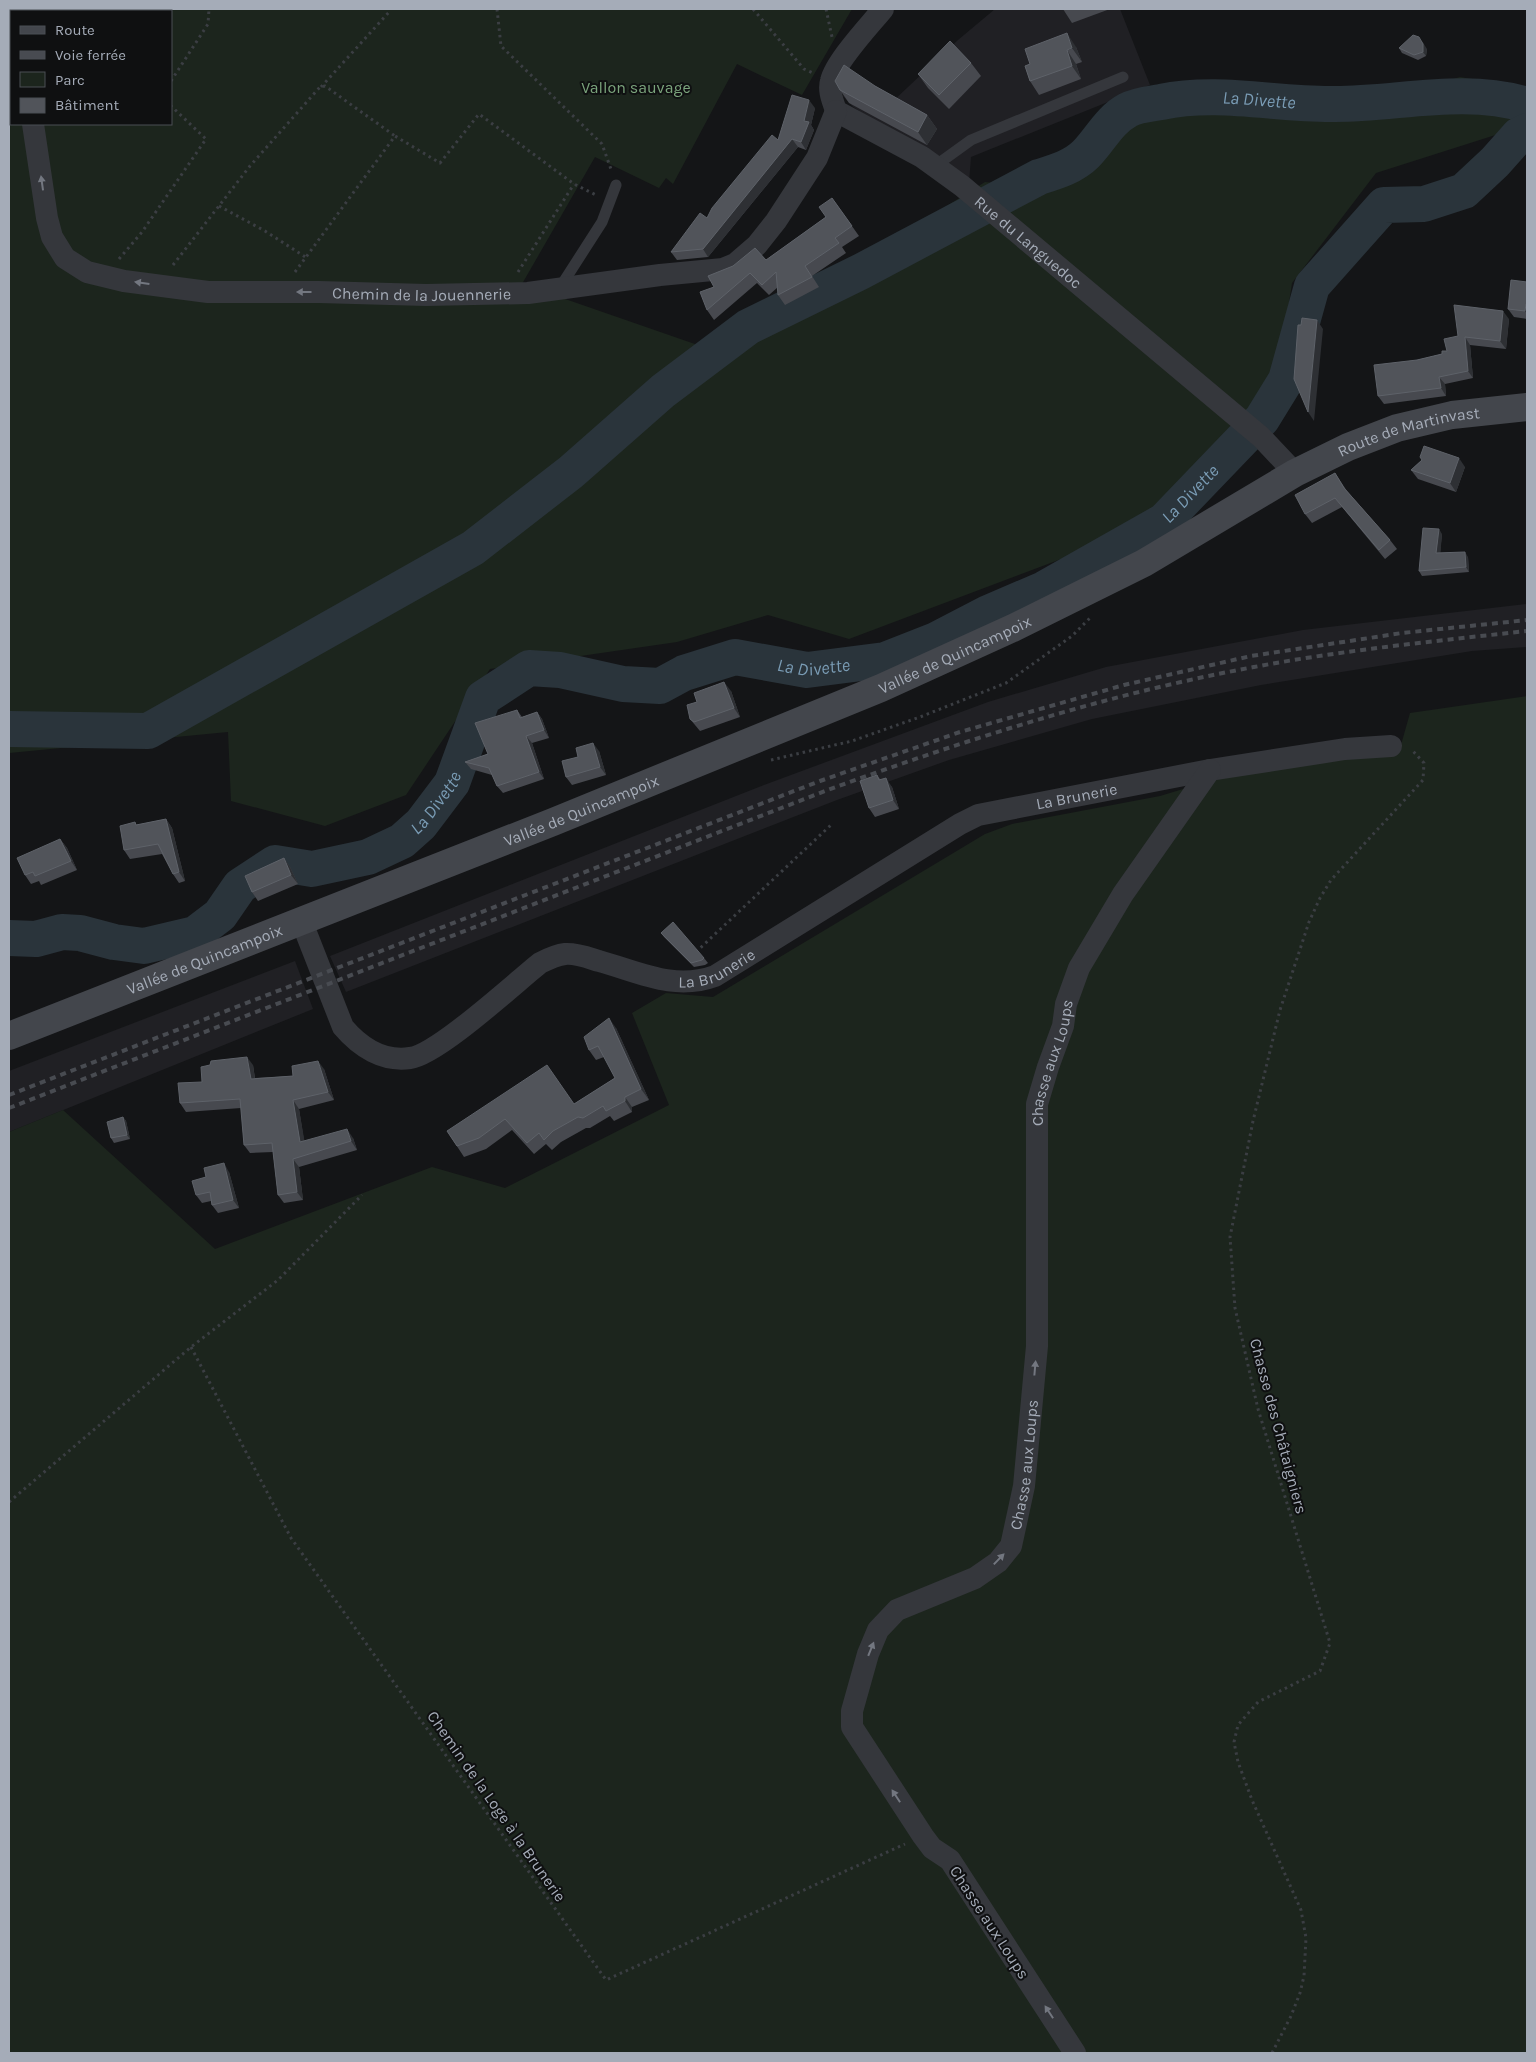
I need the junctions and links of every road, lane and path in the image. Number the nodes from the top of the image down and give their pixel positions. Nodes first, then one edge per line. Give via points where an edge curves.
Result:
1 (209, 9) edge
2 (497, 9) edge
3 (753, 9) edge
4 (883, 9) edge
5 (390, 11) dead end
6 (1123, 77) dead end
7 (172, 78) edge
8 (831, 80) junction
9 (320, 87) junction
10 (172, 107) edge
11 (836, 111) junction
12 (34, 125) edge
13 (395, 136) junction
14 (935, 166) junction
15 (574, 184) junction
16 (616, 185) joint
17 (610, 202) junction
18 (219, 206) junction
19 (111, 258) dead end
20 (306, 258) junction
21 (119, 260) junction
22 (128, 261) dead end
23 (179, 268) dead end
24 (302, 274) dead end
25 (521, 286) junction
26 (558, 290) junction
27 (1527, 408) edge
28 (1294, 473) junction
29 (1144, 563) joint
30 (1092, 616) dead end
31 (1391, 746) joint
32 (768, 761) dead end
33 (1210, 770) junction
34 (832, 824) dead end
35 (301, 920) junction
36 (695, 953) edge
37 (9, 1036) edge
38 (362, 1195) dead end
39 (191, 1347) junction
40 (9, 1502) edge
41 (923, 1836) junction
42 (1076, 2053) edge
43 (1272, 2053) edge

1 - 7 path via 208,24
2 - 16 path via 501,46 602,144
3 - 8 path via 804,69
4 - 8 street via 838,65
5 - 9 path
6 - 14 lane via 971,140
8 - 11 street via 830,94
9 - 13 path via 325,86
9 - 18 path
10 - 21 path via 206,139
11 - 14 street, Rue du Languedoc
11 - 26 street, Chemin de la Jouennerie via 816,158 776,221 757,245 735,264 723,269
25 -> 12 street, Chemin de la Jouennerie via 426,295 208,292 124,281 87,272 65,258 52,237
13 - 15 path via 440,163 479,114
13 - 20 path
14 - 28 street, Rue du Languedoc via 1239,418
15 - 17 path
15 - 25 path
16 - 17 lane
17 - 26 lane via 602,222
18 - 20 path
18 - 23 path via 171,268
19 - 21 path
20 - 24 path via 294,274
21 - 22 path
25 - 26 street, Chemin de la Jouennerie
27 - 28 main road, Route de Martinvast via 1473,411 1397,428 1333,453
28 - 29 main road, Route de Martinvast
29 - 35 main road, Vallée de Quincampoix via 882,688
30 - 32 path via 1072,636 1006,683 852,741
31 - 33 street, La Brunerie via 1345,749
31 - 43 path, Chasse des Châtaigniers via 1405,746 1420,756 1424,763 1423,780 1331,880 1320,898 1280,1010 1230,1237 1235,1308 1258,1409 1330,1643 1320,1671 1258,1702 1238,1725 1234,1742 1252,1800 1301,1910 1306,1938 1300,1993
33 - 35 street, La Brunerie via 978,815 702,981 676,982 582,956 554,956 540,963 429,1051 412,1058 384,1057 368,1050 343,1027
41 -> 33 street, Chasse aux Loups via 852,1727 852,1711 878,1630 897,1610 975,1578 998,1562 1010,1546 1024,1486 1037,1346 1038,1104 1063,1026 1066,1004 1080,968 1123,894
34 - 36 path
35 - 37 main road, Vallée de Quincampoix
38 - 39 path via 278,1280
39 - 40 path
39 - 41 path, Chemin de la Loge à la Brunerie via 291,1538 606,1980
42 -> 41 street, Chasse aux Loups via 950,1860 932,1848

